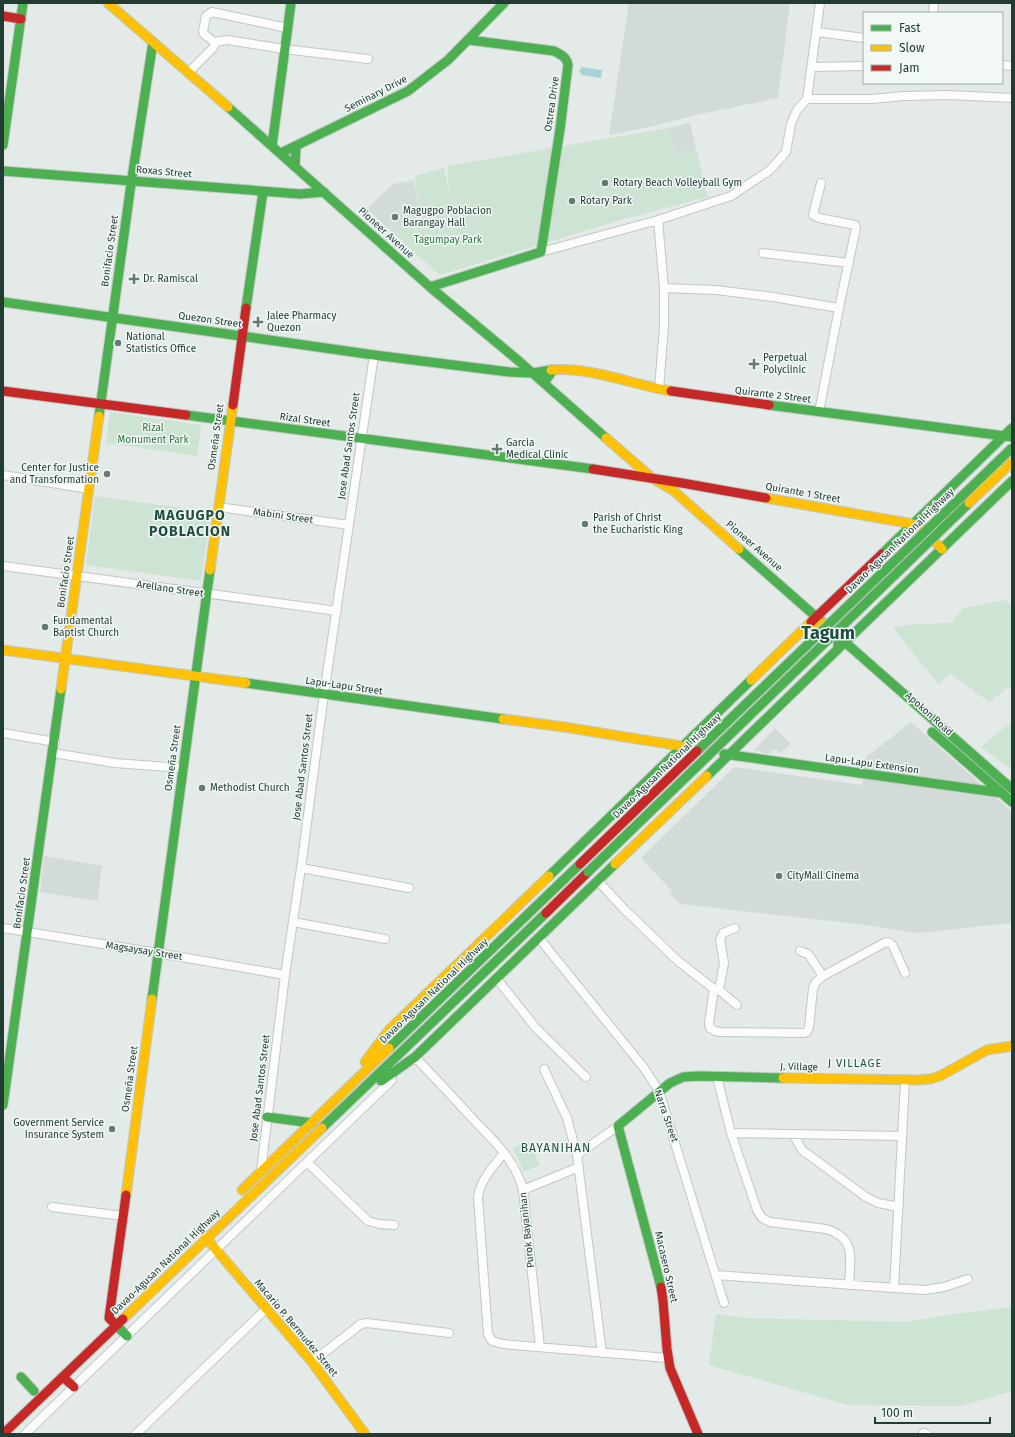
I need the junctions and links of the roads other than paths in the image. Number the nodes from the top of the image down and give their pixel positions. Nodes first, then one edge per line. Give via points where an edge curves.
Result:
1 (23, 3) edge
2 (108, 3) edge
3 (291, 3) edge
4 (504, 3) edge
5 (820, 3) edge
6 (3, 16) edge
7 (21, 19) junction
8 (288, 28) junction
9 (817, 32) junction
10 (863, 38) edge
11 (469, 40) junction
12 (153, 42) junction
13 (214, 42) junction
14 (284, 50) junction
15 (368, 59) dead end
16 (863, 66) edge
17 (812, 67) junction
18 (189, 72) junction
19 (807, 98) junction
20 (1012, 98) edge
21 (3, 145) edge
22 (272, 146) junction
23 (296, 146) junction
24 (280, 153) junction
25 (295, 166) junction
26 (3, 171) edge
27 (132, 180) junction
28 (822, 183) dead end
29 (263, 192) junction
30 (324, 192) junction
31 (658, 220) junction
32 (541, 252) junction
33 (763, 253) dead end
34 (849, 262) junction
35 (430, 288) junction
36 (664, 288) junction
37 (3, 302) edge
38 (839, 308) junction
39 (112, 317) junction
40 (241, 336) junction
41 (374, 355) junction
42 (553, 370) junction
43 (533, 373) junction
44 (544, 383) junction
45 (660, 389) junction
46 (3, 390) edge
47 (101, 404) junction
48 (819, 412) junction
49 (230, 421) junction
50 (1012, 428) edge
51 (1008, 437) edge
52 (361, 439) junction
53 (1012, 448) edge
54 (1012, 462) edge
55 (3, 475) edge
56 (652, 478) junction
57 (1012, 481) edge
58 (89, 489) junction
59 (218, 508) junction
60 (913, 524) junction
61 (349, 525) junction
62 (924, 527) junction
63 (937, 540) junction
64 (942, 549) junction
65 (3, 566) edge
66 (76, 576) junction
67 (206, 594) junction
68 (337, 611) junction
69 (817, 617) junction
70 (810, 623) junction
71 (824, 623) junction
72 (817, 630) junction
73 (838, 635) junction
74 (831, 642) junction
75 (846, 642) junction
76 (3, 650) edge
77 (841, 651) junction
78 (65, 658) junction
79 (195, 676) junction
80 (324, 694) junction
81 (925, 726) dead end
82 (3, 733) edge
83 (54, 742) junction
84 (682, 746) junction
85 (53, 753) junction
86 (729, 754) junction
87 (182, 768) junction
88 (1012, 789) edge
89 (1001, 793) junction
90 (1012, 794) edge
91 (1012, 802) edge
92 (301, 868) junction
93 (598, 881) junction
94 (410, 888) dead end
95 (293, 922) junction
96 (3, 928) edge
97 (735, 928) dead end
98 (27, 932) junction
99 (385, 938) dead end
100 (539, 938) junction
101 (800, 951) dead end
102 (158, 953) junction
103 (905, 973) dead end
104 (285, 976) junction
105 (823, 976) junction
106 (496, 979) junction
107 (716, 990) junction
108 (737, 1005) dead end
109 (1012, 1046) edge
110 (415, 1057) junction
111 (544, 1069) dead end
112 (717, 1076) junction
113 (586, 1077) dead end
114 (905, 1081) junction
115 (659, 1091) junction
116 (337, 1099) junction
117 (3, 1105) edge
118 (344, 1107) junction
119 (267, 1118) junction
120 (312, 1123) junction
121 (618, 1126) junction
122 (731, 1133) junction
123 (793, 1134) junction
124 (901, 1136) junction
125 (504, 1153) junction
126 (577, 1155) junction
127 (307, 1162) junction
128 (579, 1167) junction
129 (261, 1172) junction
130 (268, 1179) junction
131 (523, 1190) junction
132 (235, 1197) dead end
133 (52, 1207) dead end
134 (899, 1207) junction
135 (123, 1216) junction
136 (394, 1225) dead end
137 (206, 1238) junction
138 (216, 1250) junction
139 (716, 1275) junction
140 (968, 1279) dead end
141 (849, 1285) junction
142 (894, 1288) junction
143 (724, 1303) dead end
144 (121, 1307) dead end
145 (266, 1309) junction
146 (113, 1322) junction
147 (101, 1327) dead end
148 (449, 1333) dead end
149 (127, 1336) junction
150 (540, 1346) junction
151 (602, 1353) junction
152 (667, 1358) junction
153 (312, 1362) junction
154 (21, 1377) dead end
155 (63, 1377) junction
156 (74, 1388) junction
157 (34, 1390) dead end
158 (3, 1434) edge
159 (25, 1434) edge
160 (136, 1434) edge
161 (365, 1434) edge
162 (698, 1434) edge

1 - 7 main road
2 - 12 main road, Pioneer Avenue
3 - 8 main road
4 - 11 main road, Seminary Drive via 488,17
5 - 9 street
6 - 7 main road
7 - 21 main road
8 - 13 street via 212,12 206,16 203,31
8 - 14 main road
9 - 10 street
9 - 17 street
11 - 23 main road, Seminary Drive via 430,76 408,91
11 - 32 main road, Ostrea Drive via 554,51 567,60 560,129
12 - 18 main road, Pioneer Avenue
12 - 27 main road, Bonifacio Street
13 - 14 street via 228,40
13 - 18 street via 213,48
14 - 15 street
14 - 22 main road
16 - 17 street
17 - 19 street
18 - 22 main road, Pioneer Avenue
19 - 20 street via 872,99 949,95
19 - 31 street via 797,110 791,124 786,152 770,170 732,196
22 - 24 main road, Pioneer Avenue
23 - 24 main road, Seminary Drive
23 - 25 main road
24 - 25 main road, Pioneer Avenue
25 - 30 main road, Pioneer Avenue
26 - 27 main road, Roxas Street
27 - 29 main road, Roxas Street
27 - 39 main road, Bonifacio Street
28 - 34 street via 813,215 856,226
29 - 30 main road, Roxas Street
29 - 40 main road, Osmeña Street
30 - 35 main road, Pioneer Avenue
31 - 32 street
31 - 36 street
32 - 35 main road
33 - 34 street
34 - 38 street
35 - 43 main road, Pioneer Avenue
36 - 38 street via 716,290
36 - 45 street
37 - 39 main road, Quezon Street
38 - 48 street
39 - 40 main road, Quezon Street
39 - 47 main road, Bonifacio Street
40 - 41 main road, Quezon Street
40 - 49 main road, Osmeña Street
41 - 43 main road, Quezon Street
41 - 52 street, Jose Abad Santos Street
42 - 43 main road, Quirante 2 Street
42 - 44 main road
42 - 45 main road, Quirante 2 Street via 591,373
43 - 44 main road, Pioneer Avenue
44 - 56 main road, Pioneer Avenue
45 - 48 main road, Quirante 2 Street
46 - 47 main road, Rizal Street
47 - 49 main road, Rizal Street
47 - 58 main road, Bonifacio Street
48 - 51 main road, Quirante 2 Street
49 - 52 main road, Rizal Street
49 - 59 main road, Osmeña Street
50 - 51 main road, Davao-Agusan National Highway
51 - 60 main road, Davao-Agusan National Highway
52 - 56 main road, Rizal Street
52 - 61 street, Jose Abad Santos Street
53 - 116 main road, Davao-Agusan National Highway, bridge
54 - 118 main road, Davao-Agusan National Highway, bridge
55 - 58 street
56 - 60 main road, Quirante 1 Street
56 - 69 main road, Pioneer Avenue via 674,491
56 - 70 main road, Pioneer Avenue via 657,488
57 - 64 main road, Davao-Agusan National Highway
58 - 66 main road, Bonifacio Street
59 - 61 street, Mabini Street
59 - 67 main road, Osmeña Street
60 - 62 main road, Quirante 1 Street
60 - 69 main road, Davao-Agusan National Highway
61 - 68 street, Jose Abad Santos Street
62 - 63 main road, Quirante 1 Street
62 - 71 main road, Davao-Agusan National Highway
63 - 64 main road, Quirante 1 Street
63 - 73 main road
64 - 75 main road, Davao-Agusan National Highway
65 - 66 street, Arellano Street
66 - 67 street, Arellano Street
66 - 78 main road, Bonifacio Street
67 - 68 street, Arellano Street
67 - 79 main road, Osmeña Street
68 - 80 street, Jose Abad Santos Street
69 - 70 main road, Davao-Agusan National Highway
69 - 71 main road, Pioneer Avenue
70 - 71 main road
70 - 72 main road, Pioneer Avenue
70 - 84 main road, Davao-Agusan National Highway
71 - 72 main road, Davao-Agusan National Highway
71 - 73 main road, Pioneer Avenue
72 - 74 main road, Pioneer Avenue
73 - 74 main road
73 - 75 main road, Apokon Road
73 - 77 main road
74 - 77 main road
75 - 77 main road, Davao-Agusan National Highway
75 - 88 main road, Apokon Road
76 - 78 main road, Lapu-Lapu Street
77 - 86 main road, Davao-Agusan National Highway
78 - 79 main road, Lapu-Lapu Street
78 - 83 main road, Bonifacio Street
79 - 80 main road, Lapu-Lapu Street
79 - 87 main road, Osmeña Street
80 - 84 main road, Lapu-Lapu Street
80 - 92 street, Jose Abad Santos Street
81 - 89 main road, Apokon Road
82 - 83 street
83 - 85 main road, Bonifacio Street
84 - 86 main road, Lapu-Lapu Street
84 - 116 main road, Davao-Agusan National Highway via 389,1030
85 - 87 street via 115,763
85 - 98 main road, Bonifacio Street
86 - 89 main road, Lapu-Lapu Extension
86 - 93 main road, Davao-Agusan National Highway
87 - 102 main road, Osmeña Street
89 - 90 main road, Lapu-Lapu Extension
89 - 91 main road, Apokon Road
92 - 94 street
92 - 95 street, Jose Abad Santos Street
93 - 100 main road, Davao-Agusan National Highway
93 - 107 street via 678,961
95 - 99 street
95 - 104 street, Jose Abad Santos Street
96 - 98 street, Magsaysay Street
97 - 107 street via 723,933 720,940 724,963
98 - 102 street, Magsaysay Street
98 - 117 main road, Bonifacio Street
100 - 106 main road, Davao-Agusan National Highway
100 - 115 street, Narra Street via 644,1068
101 - 105 street via 808,954
102 - 104 street, Magsaysay Street
102 - 135 main road, Osmeña Street
103 - 105 street via 893,946 886,942
104 - 119 street, Jose Abad Santos Street
105 - 107 street via 813,988 809,1028 808,1032 804,1033 715,1031 710,1028 709,1023
106 - 110 main road, Davao-Agusan National Highway
106 - 113 street via 536,1028
107 - 108 street
109 - 114 main road, J. Village via 987,1050 940,1076
110 - 118 main road, Davao-Agusan National Highway
110 - 125 street, Purok Bayanihan
110 - 127 street
111 - 126 street via 567,1118
112 - 114 main road, J. Village
112 - 115 main road, J. Village via 683,1077
112 - 122 street
114 - 124 street
115 - 121 main road, J. Village
115 - 139 street, Narra Street
116 - 120 main road, Davao-Agusan National Highway
118 - 130 main road, Davao-Agusan National Highway
119 - 120 main road
119 - 129 street, Jose Abad Santos Street
120 - 129 main road, Davao-Agusan National Highway
121 - 126 street
121 - 152 main road, Macasero Street via 662,1292
122 - 123 street
122 - 141 street via 762,1218 770,1222 826,1229 843,1237 850,1252
123 - 124 street
123 - 134 street via 802,1150 866,1197 878,1203
124 - 134 street
125 - 131 street, Purok Bayanihan
125 - 150 street via 484,1179 478,1197 488,1334 496,1343
126 - 128 street
127 - 136 street via 368,1221
127 - 138 street
128 - 131 street
128 - 151 street
129 - 130 main road
129 - 132 main road, Davao-Agusan National Highway
130 - 137 main road, Davao-Agusan National Highway
131 - 150 street, Purok Bayanihan
133 - 135 street
134 - 142 street
135 - 146 main road, Osmeña Street
137 - 138 main road, Macario P. Bermudez Street
137 - 146 main road, Davao-Agusan National Highway
138 - 145 main road, Macario P. Bermudez Street
138 - 149 street
139 - 141 street
139 - 143 street, Narra Street
140 - 142 street via 935,1289
141 - 142 street
144 - 146 main road, Davao-Agusan National Highway
145 - 153 main road, Macario P. Bermudez Street
145 - 160 street
146 - 147 main road, Davao-Agusan National Highway
146 - 149 main road
146 - 155 main road, Davao-Agusan National Highway
148 - 153 street via 361,1324
149 - 156 street
150 - 151 street
151 - 152 street
152 - 162 main road, Macasero Street
153 - 161 main road, Macario P. Bermudez Street
154 - 157 main road
155 - 156 main road
155 - 158 main road, Davao-Agusan National Highway
156 - 159 street

